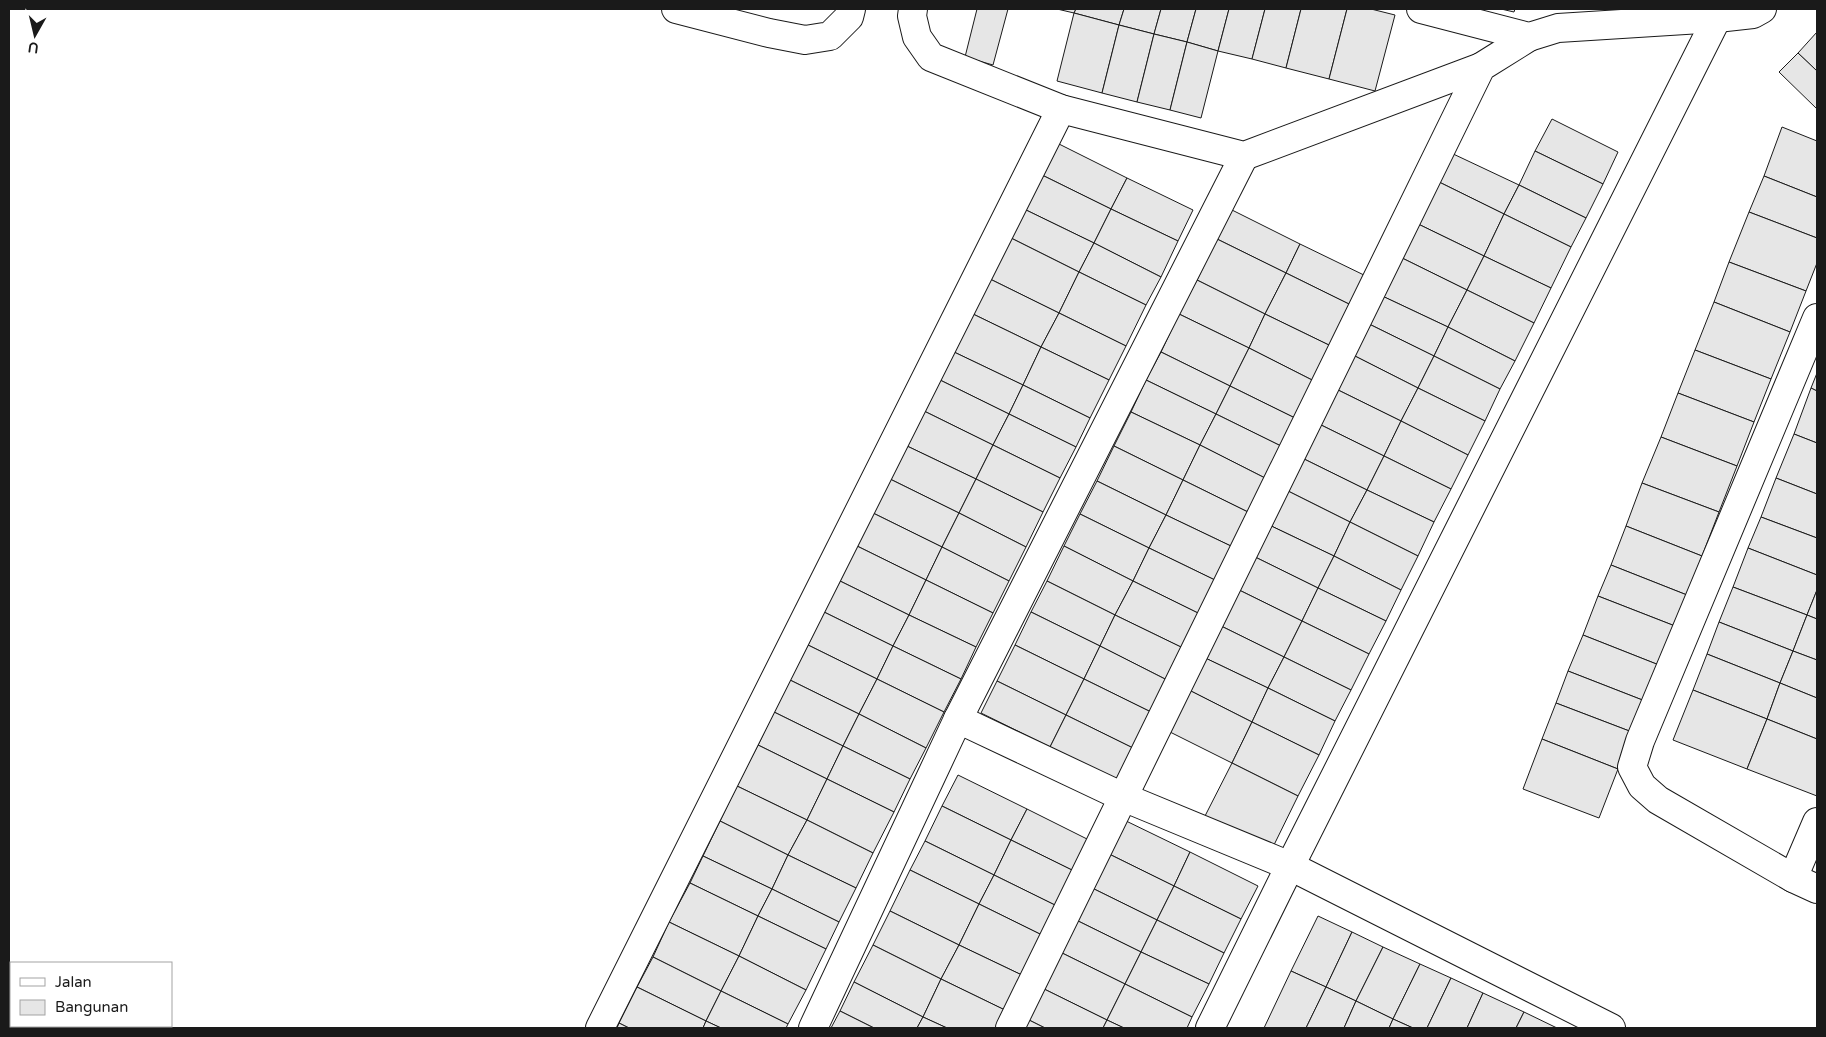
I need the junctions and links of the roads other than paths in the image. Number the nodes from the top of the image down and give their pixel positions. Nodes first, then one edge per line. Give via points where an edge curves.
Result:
1 (676, 9) edge
2 (851, 9) edge
3 (913, 9) edge
4 (1422, 9) edge
5 (1756, 10) edge
6 (1558, 18) edge
7 (1718, 18) junction
8 (1529, 37) junction
9 (1481, 67) junction
10 (1061, 109) junction
11 (1244, 156) junction
12 (1817, 318) edge
13 (958, 718) junction
14 (1123, 797) junction
15 (1817, 822) edge
16 (1290, 866) junction
17 (1793, 878) junction
18 (1817, 889) edge
19 (1214, 1027) edge
20 (600, 1028) edge
21 (813, 1028) edge
22 (1010, 1028) edge
23 (1611, 1028) edge

1 - 2 street via 805,40 830,36 849,17
3 - 10 street via 917,37 931,57
4 - 8 street
5 - 7 street
6 - 7 street
6 - 8 street
7 - 16 street
8 - 9 street
9 - 11 street
9 - 14 street
10 - 11 street
10 - 20 street
11 - 13 street
12 - 17 street via 1640,741 1632,767 1642,786 1658,800
13 - 14 street
13 - 21 street
14 - 16 street
14 - 22 street
15 - 17 street
16 - 19 street
16 - 23 street
17 - 18 street

